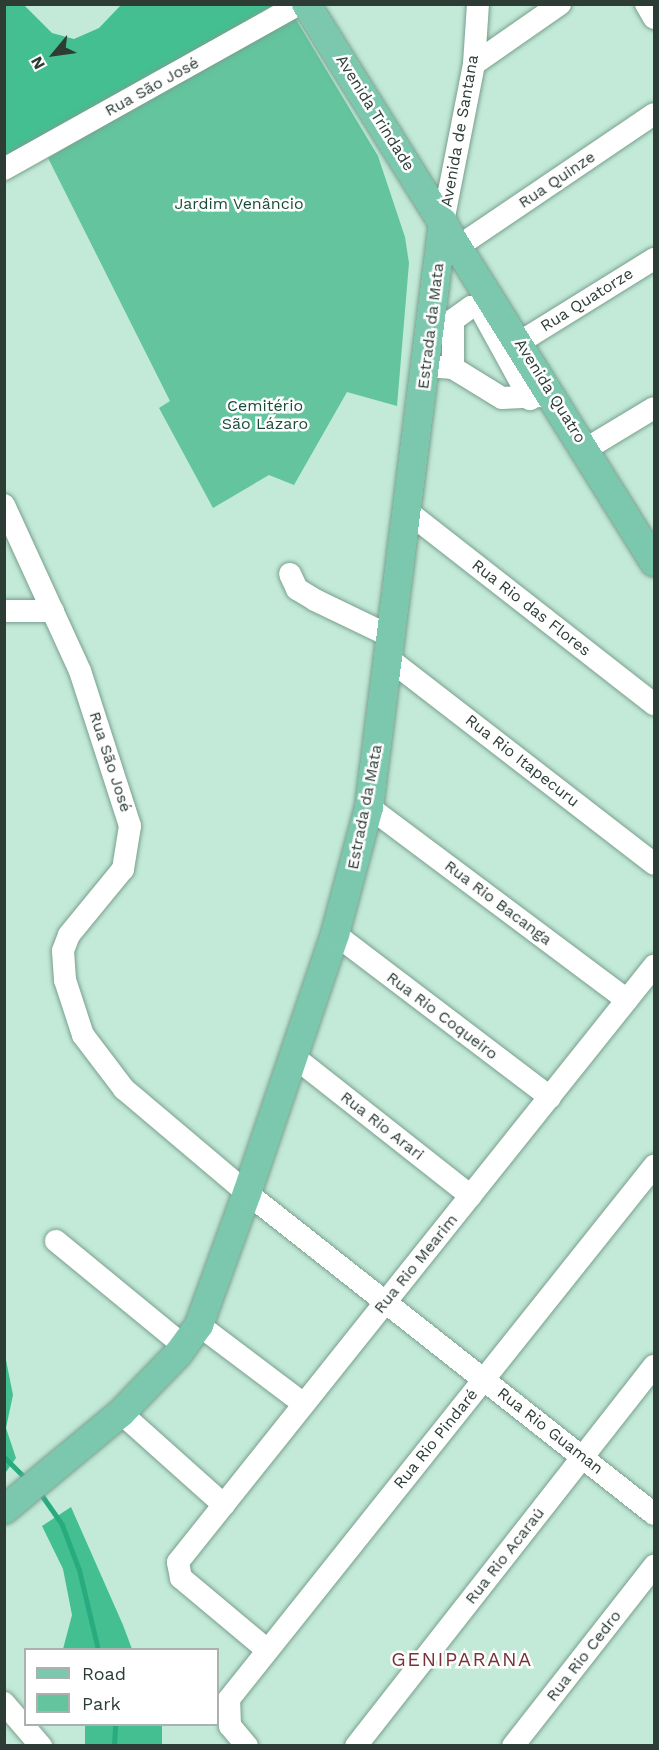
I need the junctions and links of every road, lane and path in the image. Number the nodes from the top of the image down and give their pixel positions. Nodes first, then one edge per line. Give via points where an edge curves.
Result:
1 (299, 4) edge
2 (306, 4) edge
3 (478, 4) edge
4 (560, 4) edge
5 (646, 4) edge
6 (654, 18) edge
7 (474, 64) junction
8 (654, 114) edge
9 (4, 169) edge
10 (443, 222) junction
11 (459, 246) junction
12 (654, 259) edge
13 (519, 342) junction
14 (440, 368) junction
15 (540, 396) junction
16 (654, 408) edge
17 (586, 449) junction
18 (4, 505) edge
19 (408, 512) junction
20 (652, 554) edge
21 (290, 574) dead end
22 (4, 611) edge
23 (53, 611) junction
24 (391, 648) junction
25 (654, 704) edge
26 (369, 807) junction
27 (654, 864) edge
28 (335, 934) junction
29 (654, 966) edge
30 (627, 1000) junction
31 (293, 1056) junction
32 (550, 1097) junction
33 (654, 1166) edge
34 (247, 1193) junction
35 (471, 1196) junction
36 (56, 1241) dead end
37 (386, 1302) junction
38 (192, 1335) junction
39 (654, 1366) edge
40 (483, 1379) junction
41 (304, 1404) junction
42 (121, 1413) junction
43 (582, 1457) junction
44 (11, 1504) edge
45 (224, 1505) junction
46 (654, 1514) edge
47 (654, 1566) edge
48 (266, 1649) junction
49 (4, 1703) edge
50 (41, 1746) edge
51 (247, 1746) edge
52 (356, 1746) edge
53 (513, 1746) edge

1 - 9 street, Rua São José
2 - 10 main road, Avenida Trindade
3 - 7 street, Avenida de Santana
4 - 7 street
5 - 6 street
7 - 10 street, Avenida de Santana
8 - 11 street, Rua Quinze
10 - 11 main road, Avenida Quatro
10 - 14 main road, Estrada da Mata
11 - 13 main road, Avenida Quatro
12 - 13 street, Rua Quatorze
13 - 15 main road, Avenida Quatro
14 - 15 street via 502,398
14 - 15 street via 453,320 471,307 480,308
14 - 19 main road, Estrada da Mata
15 - 17 main road, Avenida Quatro
16 - 17 street
17 - 20 main road, Avenida Quatro
18 - 23 street, Rua São José
19 - 24 main road, Estrada da Mata
19 - 25 street, Rua Rio das Flores
21 - 24 street, Rua Rio Itapecuru via 297,589
22 - 23 street
23 - 34 street, Rua São José via 124,795 131,843 123,869 69,935 63,951 74,1010 83,1035 124,1089
24 - 26 main road, Estrada da Mata
24 - 27 street, Rua Rio Itapecuru
26 - 28 main road, Estrada da Mata
26 - 30 street, Rua Rio Bacanga
28 - 31 main road, Estrada da Mata
28 - 32 street, Rua Rio Coqueiro
29 - 30 street, Rua Rio Mearim
30 - 32 street, Rua Rio Mearim
31 - 34 main road, Estrada da Mata
31 - 35 street, Rua Rio Arari
32 - 35 street, Rua Rio Mearim
33 - 40 street, Rua Rio Pindaré
34 - 37 street, Rua Rio Guaman
34 - 38 main road, Estrada da Mata
35 - 37 street, Rua Rio Mearim
36 - 38 street
37 - 40 street, Rua Rio Guaman
37 - 41 street, Rua Rio Mearim
38 - 41 street
38 - 42 main road, Estrada da Mata
39 - 43 street, Rua Rio Acaraú
40 - 43 street, Rua Rio Guaman
40 - 48 street, Rua Rio Pindaré
41 - 45 street, Rua Rio Mearim
42 - 44 main road, Estrada da Mata
42 - 45 street
43 - 46 street, Rua Rio Guaman
43 - 52 street, Rua Rio Acaraú
45 - 48 street, Rua Rio Mearim via 178,1562 181,1578
47 - 53 street, Rua Rio Cedro
48 - 51 street, Rua Rio Pindaré via 229,1699 226,1716
49 - 50 street

